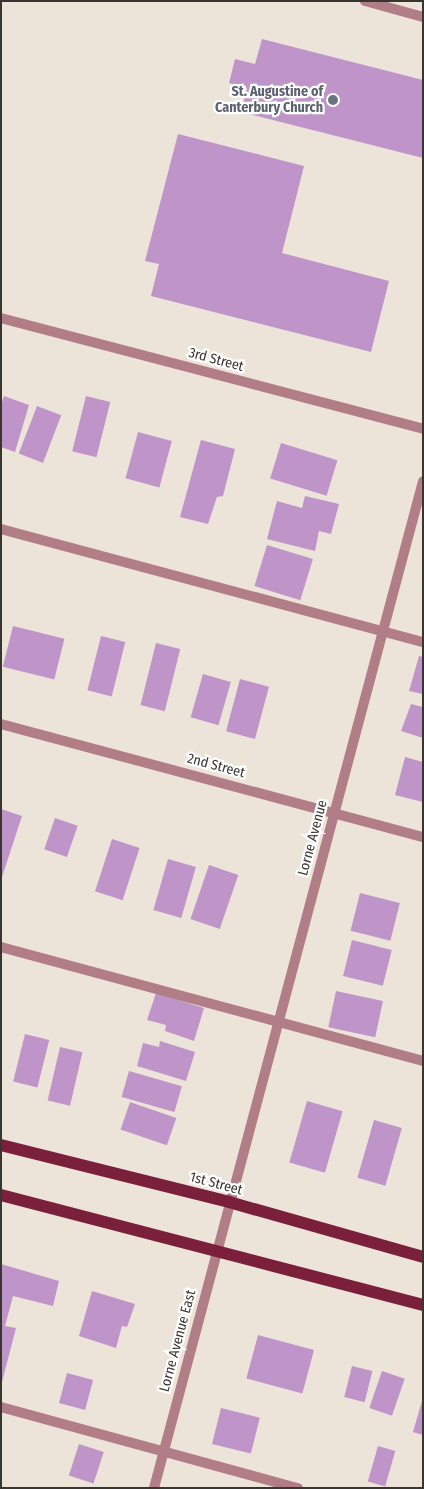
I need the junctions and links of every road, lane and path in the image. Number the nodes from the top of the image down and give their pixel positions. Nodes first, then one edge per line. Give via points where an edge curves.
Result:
1 (365, 1) edge
2 (423, 17) edge
3 (1, 318) edge
4 (423, 429) edge
5 (423, 481) edge
6 (1, 530) edge
7 (382, 631) junction
8 (423, 642) edge
9 (1, 724) edge
10 (334, 812) junction
11 (423, 837) edge
12 (1, 947) edge
13 (277, 1022) junction
14 (423, 1061) edge
15 (1, 1145) edge
16 (1, 1195) edge
17 (229, 1202) junction
18 (216, 1250) junction
19 (423, 1257) edge
20 (423, 1305) edge
21 (1, 1407) edge
22 (163, 1451) junction
23 (154, 1488) edge
24 (298, 1488) edge

1 - 2 street
3 - 4 street, 3rd Street
5 - 7 street, Lorne Avenue
6 - 7 street
7 - 8 street
7 - 10 street, Lorne Avenue
9 - 10 street, 2nd Street
10 - 11 street, 2nd Street
10 - 13 street, Lorne Avenue
12 - 13 street
13 - 14 street
13 - 17 street, Lorne Avenue
15 - 17 main road, 1st Street
16 - 18 main road
17 - 18 street, Lorne Avenue East
17 - 19 main road, 1st Street
18 - 20 main road
18 - 22 street, Lorne Avenue East
21 - 22 street
22 - 23 street, Lorne Avenue East
22 - 24 street

